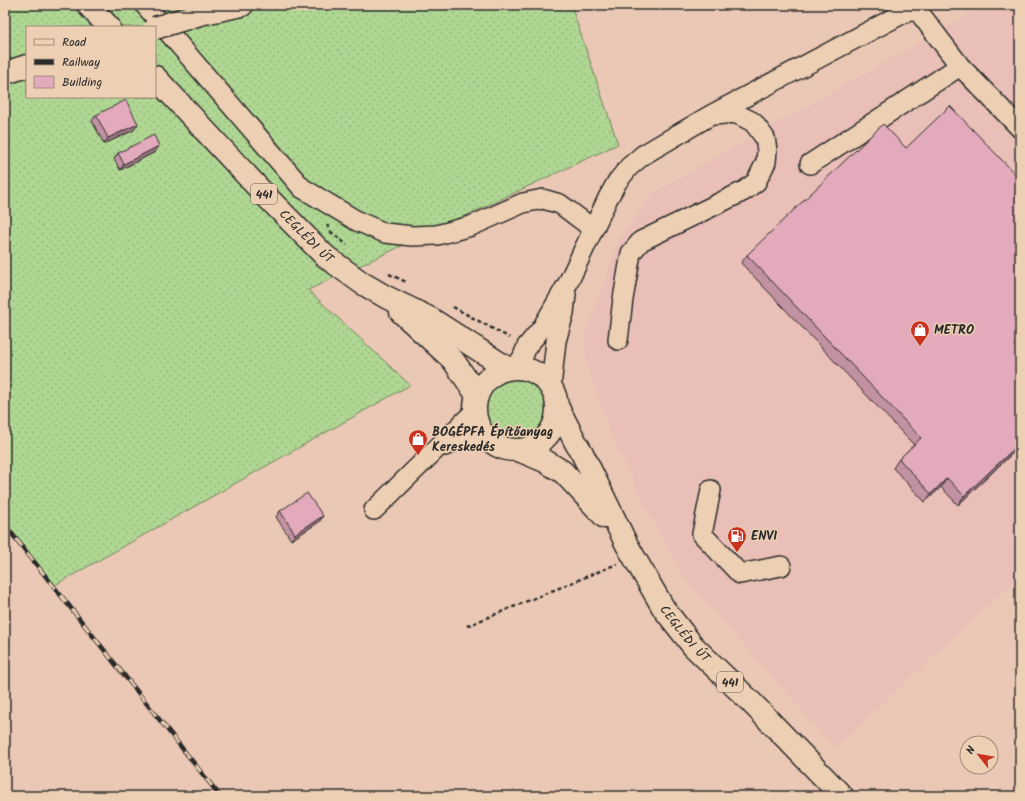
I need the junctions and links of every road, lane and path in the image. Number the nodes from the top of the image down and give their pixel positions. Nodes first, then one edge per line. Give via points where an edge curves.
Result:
1 (88, 5) edge
2 (145, 5) edge
3 (242, 5) edge
4 (108, 26) edge
5 (156, 28) edge
6 (26, 58) edge
7 (5, 59) edge
8 (26, 66) edge
9 (960, 66) junction
10 (5, 73) edge
11 (156, 78) edge
12 (711, 115) junction
13 (1020, 128) edge
14 (810, 164) dead end
15 (323, 219) dead end
16 (592, 228) junction
17 (350, 247) dead end
18 (389, 273) dead end
19 (568, 283) junction
20 (409, 284) dead end
21 (386, 297) junction
22 (450, 306) dead end
23 (618, 340) dead end
24 (527, 346) junction
25 (510, 368) junction
26 (554, 397) junction
27 (476, 403) junction
28 (487, 439) junction
29 (521, 451) junction
30 (433, 452) junction
31 (711, 490) dead end
32 (374, 510) dead end
33 (630, 551) junction
34 (781, 566) dead end
35 (467, 626) dead end
36 (842, 796) edge

1 - 4 main road
2 - 16 lane via 302,188 357,221 385,232 412,236 437,235 471,226 522,203 543,199 560,204
3 - 5 main road, bridge via 200,14
6 - 7 main road
8 - 10 main road
9 - 12 lane via 915,7
9 - 13 lane
9 - 14 lane
11 - 21 main road, CEGLÉDI ÚT / 441 via 325,256 362,284
12 - 16 lane via 643,155 629,167 617,182
12 - 23 lane via 736,113 753,122 764,138 766,162 756,182 744,191 641,241 634,248 625,284
15 - 17 path via 331,232
16 - 19 lane
18 - 20 path
19 - 24 lane via 542,328
19 - 26 lane via 564,313 556,342
21 - 25 main road, CEGLÉDI ÚT / 441 via 431,318
21 - 27 main road, CEGLÉDI ÚT / 441 via 453,360
22 - 24 path
24 - 25 lane via 522,360
25 - 26 main road, 441 via 531,371 546,380
25 - 27 main road via 498,371 489,378 482,386
26 - 29 main road via 555,422 548,436 531,448
26 - 33 main road, CEGLÉDI ÚT / 441
27 - 28 main road, 441 via 478,426
27 - 30 lane
28 - 29 main road, 441 via 503,449
28 - 30 lane via 462,437
29 - 33 main road, CEGLÉDI ÚT / 441 via 563,472 592,502
30 - 32 lane
31 - 34 lane via 702,534 740,574
33 - 35 path
33 - 36 main road, CEGLÉDI ÚT / 441 via 664,609 693,646

